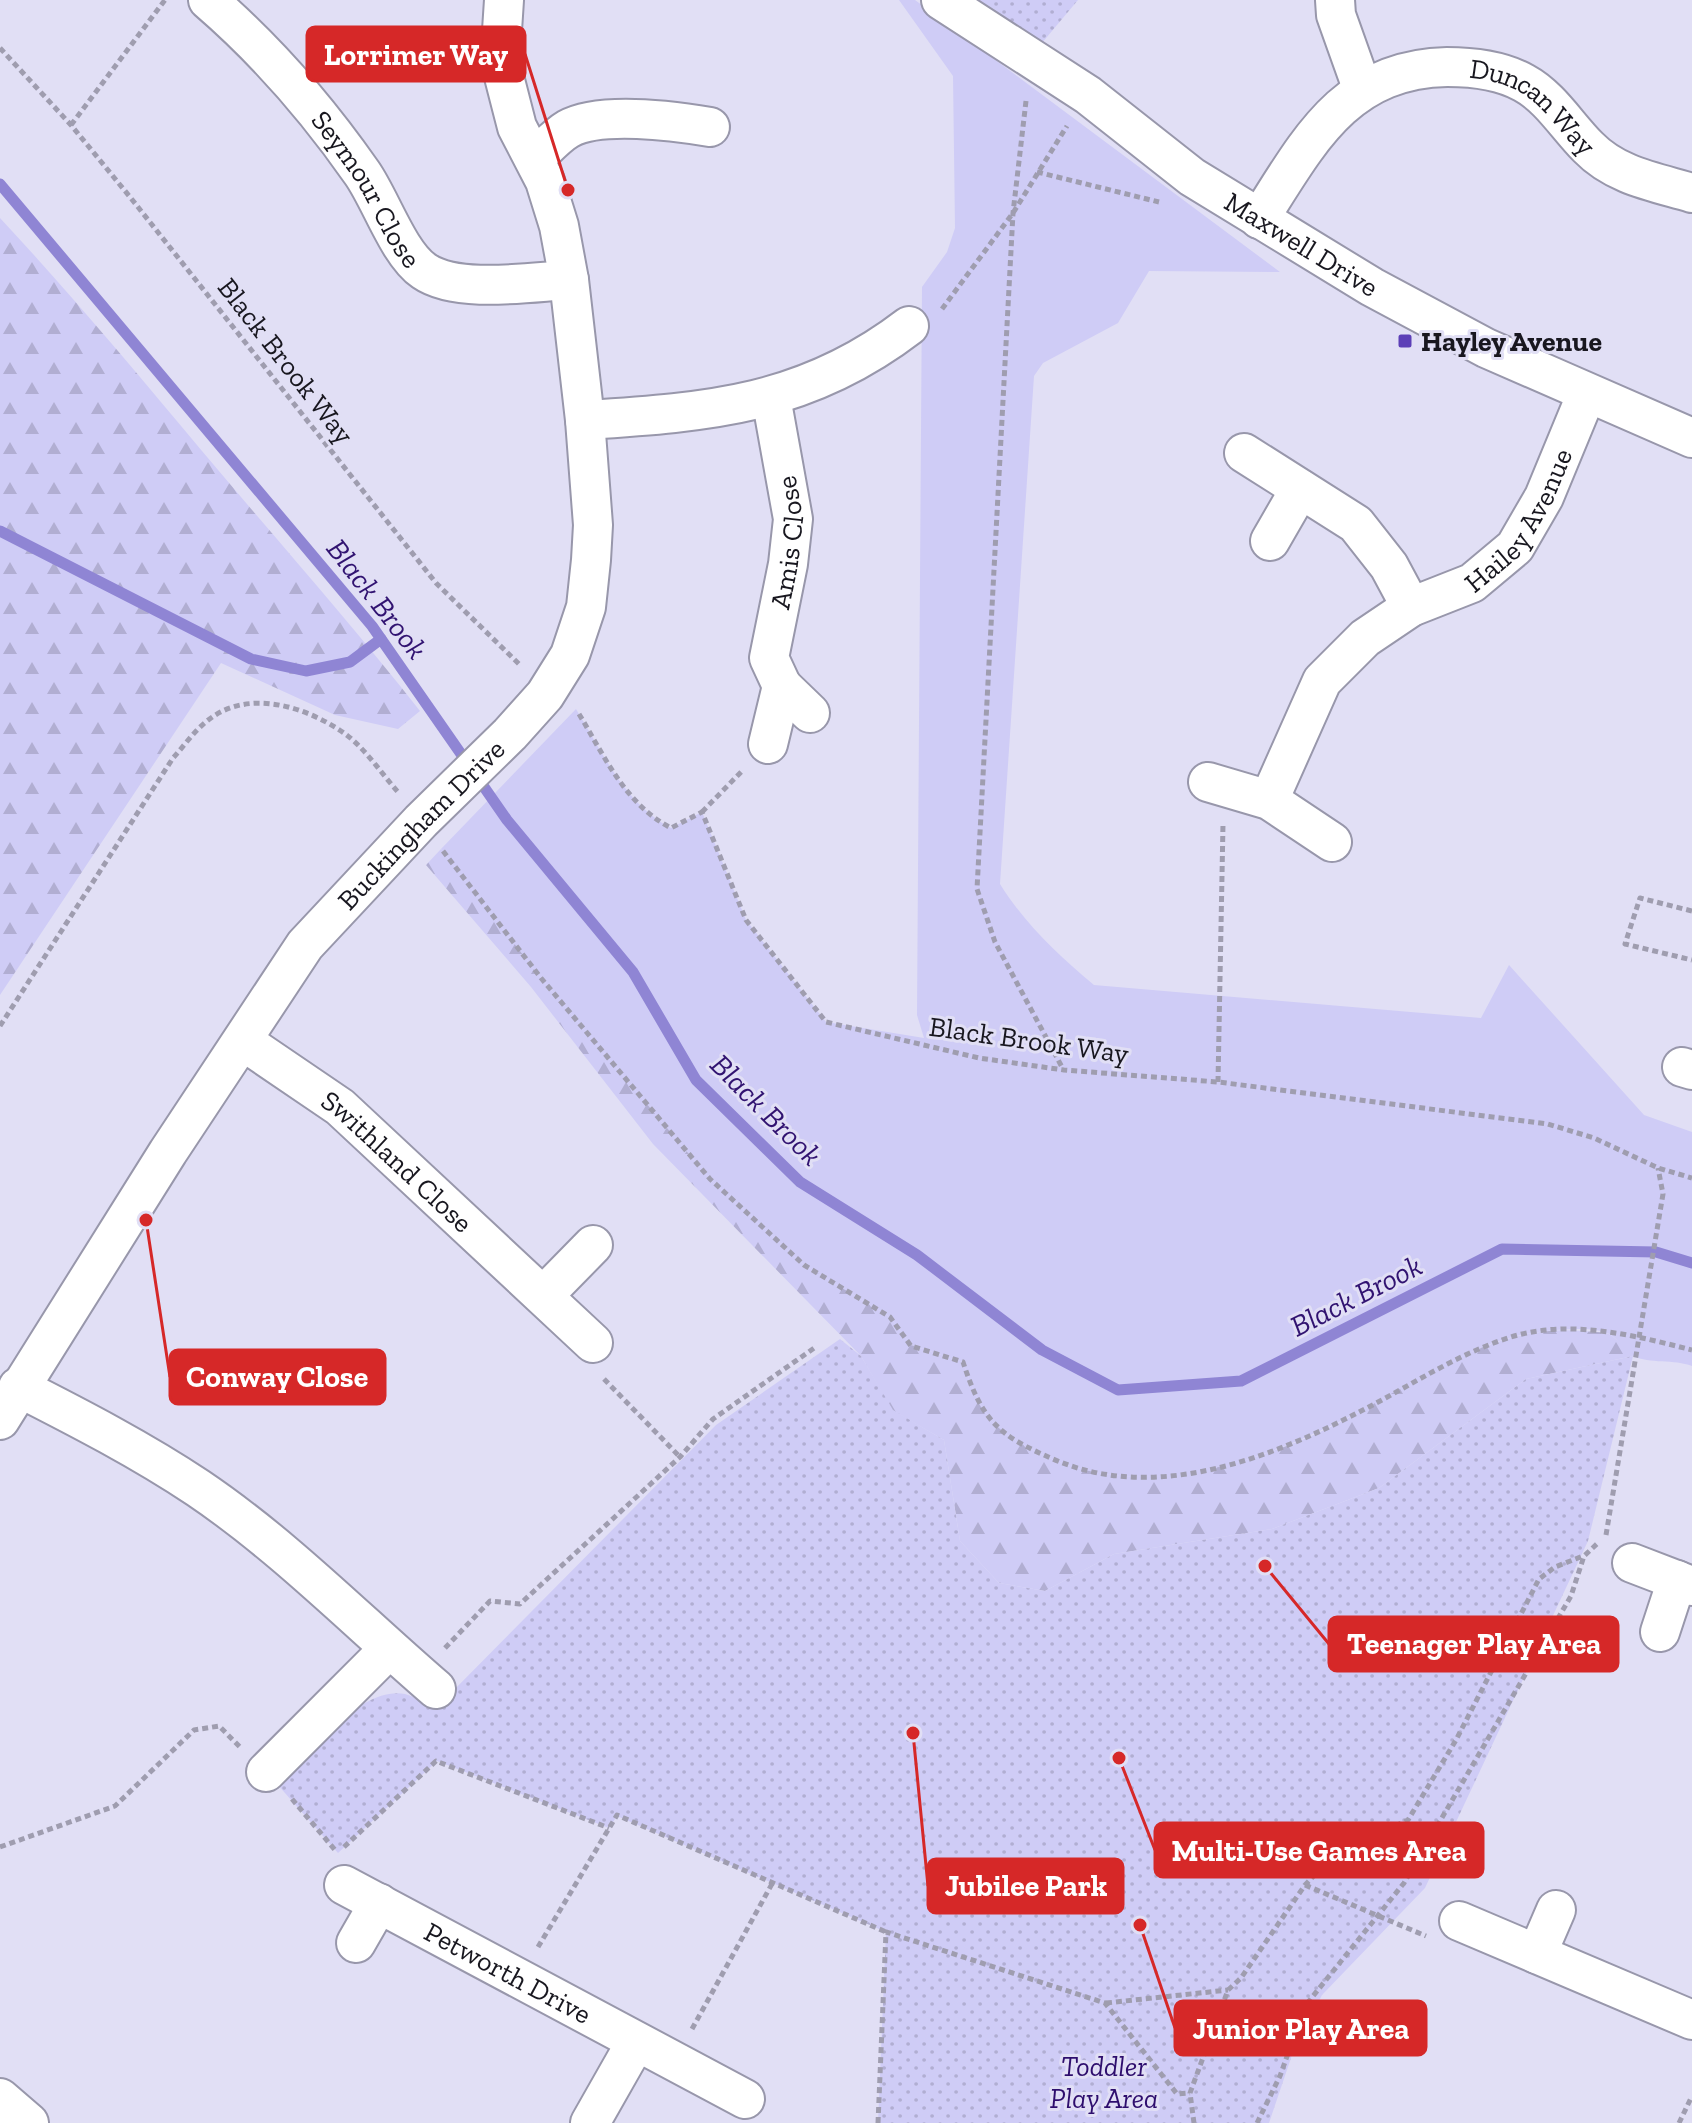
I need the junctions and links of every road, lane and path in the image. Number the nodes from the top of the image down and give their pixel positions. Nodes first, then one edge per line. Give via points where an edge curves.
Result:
1 (165, 0) edge
2 (208, 0) edge
3 (504, 0) edge
4 (941, 0) edge
5 (1335, 0) edge
6 (0, 48) edge
7 (1031, 56) junction
8 (1362, 88) junction
9 (1088, 95) junction
10 (71, 125) junction
11 (710, 127) dead end
12 (535, 158) junction
13 (1037, 172) junction
14 (1192, 177) junction
15 (1692, 193) edge
16 (1013, 213) junction
17 (1259, 219) junction
18 (569, 280) junction
19 (909, 326) joint
20 (1587, 393) junction
21 (771, 397) junction
22 (585, 420) junction
23 (1692, 438) edge
24 (1244, 453) dead end
25 (1300, 489) junction
26 (1270, 541) dead end
27 (1411, 607) junction
28 (550, 685) junction
29 (782, 686) junction
30 (810, 713) dead end
31 (768, 744) joint
32 (1216, 784) joint
33 (1269, 800) junction
34 (702, 812) junction
35 (421, 821) junction
36 (1332, 842) dead end
37 (1692, 911) edge
38 (1692, 960) edge
39 (0, 1026) edge
40 (243, 1041) junction
41 (1064, 1070) junction
42 (1218, 1082) junction
43 (1658, 1168) junction
44 (1692, 1178) edge
45 (593, 1245) dead end
46 (544, 1295) junction
47 (1638, 1336) junction
48 (593, 1343) joint
49 (817, 1346) dead end
50 (1692, 1350) edge
51 (18, 1387) junction
52 (0, 1420) edge
53 (680, 1457) junction
54 (1584, 1556) junction
55 (1632, 1563) dead end
56 (1684, 1583) edge
57 (1660, 1632) dead end
58 (389, 1649) junction
59 (428, 1682) joint
60 (266, 1772) junction
61 (609, 1828) junction
62 (0, 1847) edge
63 (773, 1882) junction
64 (344, 1885) dead end
65 (1305, 1885) junction
66 (379, 1903) junction
67 (1556, 1910) dead end
68 (1379, 1914) junction
69 (1459, 1921) dead end
70 (886, 1932) junction
71 (356, 1943) dead end
72 (1537, 1954) junction
73 (519, 1978) junction
74 (1228, 1990) junction
75 (1105, 2003) junction
76 (1692, 2020) edge
77 (636, 2042) junction
78 (674, 2061) junction
79 (1190, 2093) junction
80 (1692, 2096) edge
81 (0, 2098) edge
82 (745, 2099) dead end
83 (29, 2123) edge
84 (590, 2123) edge
85 (878, 2123) edge
86 (1194, 2123) edge
87 (1257, 2123) edge
88 (1679, 2123) edge

1 - 10 path
2 - 18 street, Seymour Close via 310,104 365,176 405,249 424,271 457,282
3 - 12 street, Buckingham Drive via 500,61 517,127
4 - 7 street, Maxwell Drive
5 - 8 street
6 - 10 path, Black Brook Way
7 - 9 street, Maxwell Drive
7 - 16 path
8 - 15 street, Duncan Way via 1430,67 1496,72 1524,83 1620,172
8 - 17 street, Duncan Way via 1305,148
9 - 13 path
9 - 14 street, Maxwell Drive
10 - 28 path, Black Brook Way via 436,583 519,664
11 - 12 street via 621,119 570,128
12 - 18 street, Buckingham Drive via 559,226
13 - 14 path via 1160,202
13 - 16 path
14 - 17 street, Maxwell Drive
16 - 19 path via 930,325
16 - 41 path via 977,889 995,942
17 - 20 street, Maxwell Drive via 1435,321
18 - 22 street, Buckingham Drive
19 - 21 street via 819,382
20 - 23 street, Maxwell Drive
20 - 27 street, Hailey Avenue via 1544,497 1515,547 1472,583
21 - 22 street via 673,414
21 - 29 street, Amis Close via 793,519 769,658
22 - 28 street, Buckingham Drive via 593,525 586,607 570,655
24 - 25 street
25 - 26 street
25 - 27 street via 1356,524 1389,566
27 - 33 street, Hailey Avenue via 1365,638 1322,681
28 - 34 path, Black Brook Way via 646,815 671,828
28 - 35 street, Buckingham Drive via 510,734
29 - 30 street, Amis Close
29 - 31 street
31 - 34 path
32 - 33 street
32 - 42 path
33 - 36 street
34 - 41 path, Black Brook Way via 746,920 826,1022 979,1058
35 - 39 path via 345,734 311,714 271,702 242,704 208,720 173,758
35 - 40 street, Buckingham Drive via 305,945
35 - 47 path via 541,978 710,1179 804,1265 890,1317 911,1346 963,1362 987,1419 1021,1445 1084,1472 1165,1479 1233,1464 1305,1439 1456,1359 1519,1335 1563,1329
37 - 38 path via 1640,898 1625,944
40 - 46 street, Swithland Close via 340,1107
40 - 51 street, Buckingham Drive
41 - 42 path, Black Brook Way
42 - 43 path, Black Brook Way via 1548,1124 1594,1138
43 - 44 path, Black Brook Way
43 - 47 path via 1663,1194
45 - 46 street
46 - 48 street, Swithland Close
47 - 50 path
47 - 54 path via 1606,1535
48 - 53 path via 591,1366
49 - 53 path via 713,1419
51 - 52 street, Buckingham Drive
51 - 58 street via 199,1489 302,1569
53 - 59 path via 520,1604 490,1601
54 - 65 path via 1539,1579 1408,1820 1362,1841 1323,1866
54 - 68 path via 1571,1596 1404,1883
55 - 56 street
56 - 57 street
58 - 59 street
58 - 60 street
60 - 61 path via 338,1853 436,1761
60 - 62 path via 219,1726 194,1730 115,1806
61 - 63 path via 617,1815
61 - 73 path
63 - 70 path
63 - 78 path
64 - 66 street, Petworth Drive
65 - 68 path
65 - 74 path
66 - 71 street
66 - 73 street, Petworth Drive
67 - 72 street
68 - 87 path via 1305,2006
69 - 72 street
70 - 75 path
70 - 85 path
72 - 76 street
73 - 77 street, Petworth Drive
74 - 75 path
74 - 79 path
75 - 79 path via 1177,2094
77 - 78 street, Petworth Drive
77 - 84 street
78 - 82 street, Petworth Drive
79 - 86 path
80 - 88 path
81 - 83 street

